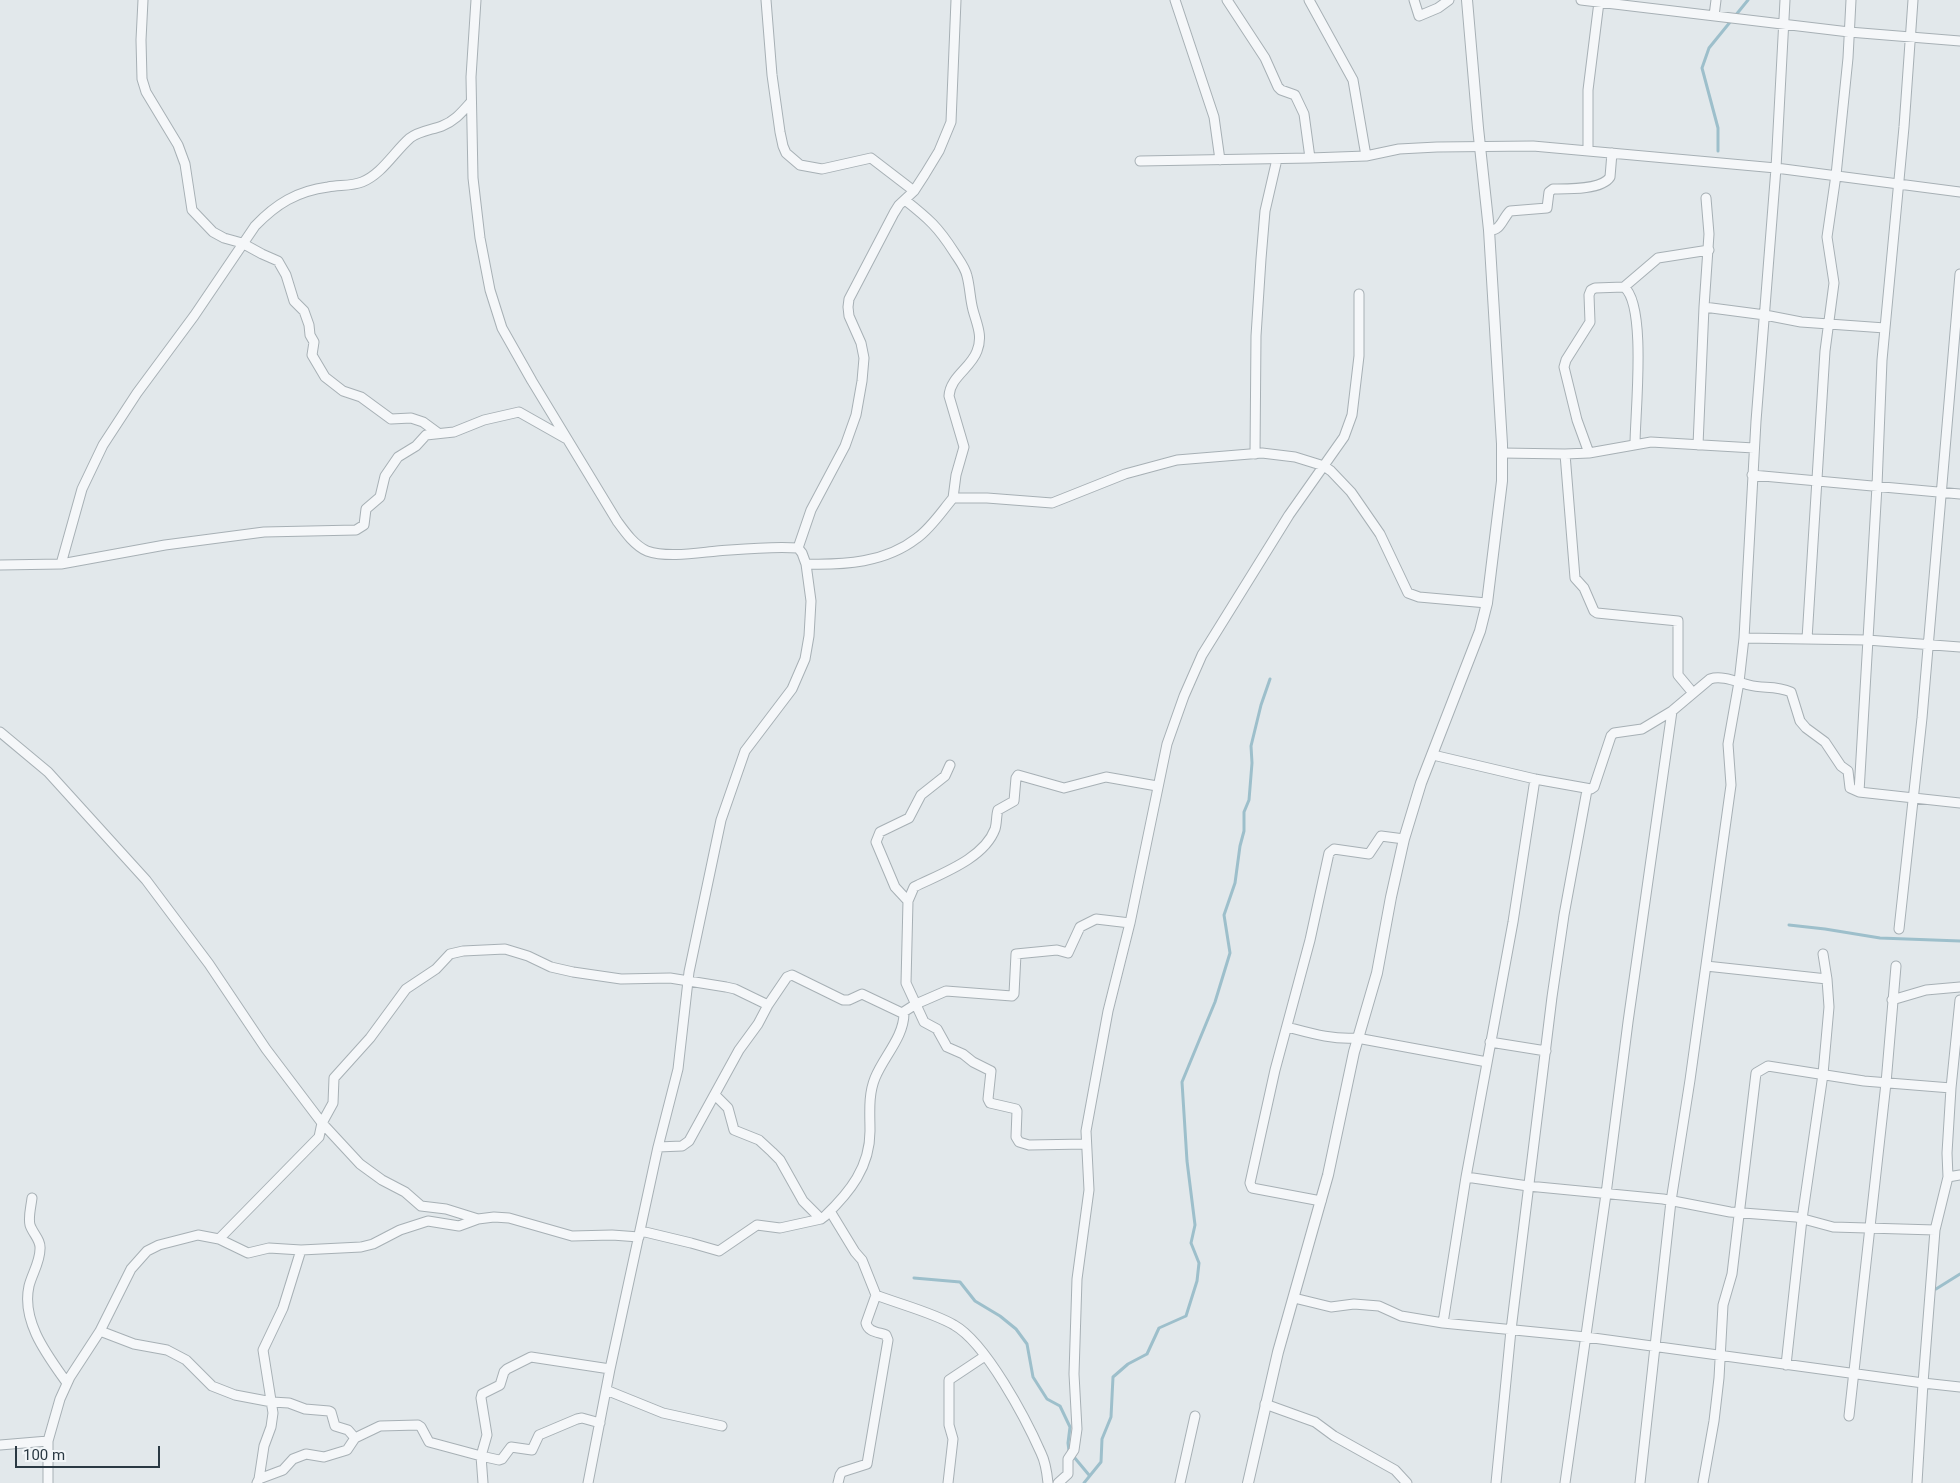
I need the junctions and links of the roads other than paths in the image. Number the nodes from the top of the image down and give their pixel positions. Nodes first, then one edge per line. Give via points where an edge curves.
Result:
1 (143, 0) edge
2 (476, 0) edge
3 (766, 0) edge
4 (956, 0) edge
5 (1175, 0) edge
6 (1227, 0) edge
7 (1309, 0) edge
8 (1414, 0) edge
9 (1449, 0) edge
10 (1467, 0) edge
11 (1580, 0) edge
12 (1716, 0) edge
13 (1785, 0) edge
14 (1851, 0) edge
15 (1913, 0) edge
16 (1599, 2) junction
17 (1714, 16) junction
18 (1784, 24) junction
19 (1849, 32) junction
20 (1910, 37) junction
21 (1960, 42) edge
22 (471, 102) junction
23 (1480, 146) junction
24 (1588, 151) junction
25 (1612, 153) junction
26 (1366, 156) junction
27 (1310, 158) junction
28 (1277, 159) junction
29 (1220, 160) junction
30 (1140, 161) dead end
31 (1776, 168) junction
32 (1836, 176) junction
33 (1899, 184) junction
34 (914, 191) junction
35 (1960, 192) edge
36 (1706, 198) dead end
37 (905, 200) junction
38 (1489, 230) junction
39 (242, 243) junction
40 (1709, 250) junction
41 (1960, 274) edge
42 (1624, 287) junction
43 (1359, 294) dead end
44 (1704, 307) junction
45 (1765, 315) junction
46 (1958, 315) edge
47 (1828, 325) junction
48 (1885, 328) junction
49 (438, 433) junction
50 (568, 440) junction
51 (1635, 444) junction
52 (1698, 445) junction
53 (1754, 448) junction
54 (1589, 452) junction
55 (1502, 453) junction
56 (1254, 454) junction
57 (1565, 454) junction
58 (1324, 466) junction
59 (1752, 475) junction
60 (1816, 481) junction
61 (1878, 486) junction
62 (1940, 491) junction
63 (1960, 494) edge
64 (953, 498) junction
65 (798, 548) junction
66 (60, 564) junction
67 (806, 564) junction
68 (0, 565) edge
69 (1487, 603) junction
70 (1744, 638) junction
71 (1807, 639) junction
72 (1867, 640) junction
73 (1929, 645) junction
74 (1960, 647) edge
75 (1739, 682) junction
76 (1693, 693) junction
77 (1672, 711) junction
78 (0, 732) edge
79 (1432, 755) junction
80 (950, 765) dead end
81 (1535, 779) junction
82 (1157, 786) junction
83 (1587, 790) junction
84 (1859, 792) junction
85 (1912, 799) junction
86 (1960, 803) edge
87 (1404, 839) junction
88 (908, 901) junction
89 (1130, 923) junction
90 (1899, 929) dead end
91 (1823, 954) dead end
92 (1706, 966) junction
93 (1896, 966) dead end
94 (1827, 979) junction
95 (688, 980) junction
96 (1960, 986) edge
97 (1892, 1000) junction
98 (1960, 1000) edge
99 (916, 1004) junction
100 (768, 1005) junction
101 (904, 1013) junction
102 (1287, 1027) junction
103 (1357, 1038) junction
104 (1490, 1042) junction
105 (1546, 1051) junction
106 (1487, 1062) junction
107 (1823, 1074) junction
108 (1886, 1084) junction
109 (1951, 1088) junction
110 (715, 1095) junction
111 (322, 1123) junction
112 (1086, 1144) junction
113 (658, 1147) junction
114 (1960, 1175) edge
115 (1466, 1177) junction
116 (1948, 1177) junction
117 (1528, 1186) junction
118 (1606, 1194) junction
119 (32, 1198) dead end
120 (1321, 1201) junction
121 (1670, 1201) junction
122 (830, 1211) junction
123 (1740, 1213) junction
124 (478, 1219) junction
125 (821, 1219) junction
126 (1802, 1219) junction
127 (1871, 1229) junction
128 (1935, 1230) junction
129 (640, 1234) junction
130 (219, 1239) junction
131 (301, 1250) junction
132 (876, 1295) junction
133 (1294, 1298) junction
134 (1443, 1323) junction
135 (1511, 1330) junction
136 (100, 1331) junction
137 (1586, 1337) junction
138 (1654, 1346) junction
139 (1720, 1355) junction
140 (985, 1356) junction
141 (1786, 1365) junction
142 (610, 1369) junction
143 (1855, 1374) junction
144 (67, 1383) junction
145 (1923, 1383) junction
146 (1960, 1388) edge
147 (606, 1390) junction
148 (272, 1402) junction
149 (1265, 1404) junction
150 (1194, 1416) dead end
151 (1850, 1416) dead end
152 (600, 1424) junction
153 (722, 1426) dead end
154 (355, 1438) junction
155 (48, 1441) junction
156 (0, 1444) edge
157 (481, 1456) junction
158 (258, 1481) edge
159 (48, 1483) edge
160 (483, 1483) edge
161 (588, 1483) edge
162 (838, 1483) edge
163 (948, 1483) edge
164 (1048, 1483) edge
165 (1058, 1483) edge
166 (1180, 1483) edge
167 (1248, 1483) edge
168 (1407, 1483) edge
169 (1496, 1483) edge
170 (1565, 1483) edge
171 (1640, 1483) edge
172 (1703, 1483) edge
173 (1917, 1483) edge

1 - 39 street via 142,79 146,92 178,145 188,171 192,210 213,232
2 - 22 street
3 - 34 street via 772,75 786,153 800,165 822,169 871,158
4 - 34 street via 952,122
5 - 29 street via 1214,116
6 - 27 street via 1265,58 1278,87 1295,95 1304,114
7 - 26 street via 1353,80
8 - 9 street via 1419,16
10 - 23 street
11 - 16 street
12 - 17 street
13 - 18 street
14 - 19 street
15 - 20 street
16 - 17 street
16 - 24 street via 1588,90
17 - 18 street
18 - 19 street
18 - 31 street
19 - 20 street
19 - 32 street
20 - 21 street
20 - 33 street
22 - 39 street via 450,122 409,139 367,180 311,189 282,202 255,226
22 - 50 street via 473,178 480,238 498,317
23 - 24 street
23 - 26 street via 1399,149
23 - 38 street
24 - 25 street
25 - 31 street
25 - 38 street via 1608,181 1585,188 1553,189 1549,192 1547,208 1510,211 1499,228
26 - 27 street
27 - 28 street
28 - 29 street
28 - 56 street via 1265,211 1261,259
29 - 30 street
31 - 32 street
31 - 45 street
32 - 33 street
32 - 47 street via 1827,237 1834,283
33 - 35 street
33 - 48 street
34 - 37 street
36 - 40 street
37 - 64 street via 940,230 962,265 980,333 977,353 950,387 949,396 964,447
37 - 65 street via 894,213 849,299 849,316 864,358 856,416 845,446 811,510
38 - 55 street
39 - 49 street via 280,264 294,302 304,311 309,325 314,342 312,355 328,380 343,391 361,397 391,419 411,418
39 - 66 street via 103,444 82,489
40 - 42 street via 1658,258
40 - 44 street
41 - 46 street
42 - 51 street via 1630,293 1638,333
42 - 54 street via 1591,290 1590,322 1566,360 1565,372
43 - 58 street via 1359,356 1352,415 1344,437
44 - 45 street
44 - 52 street
45 - 47 street
45 - 53 street
46 - 62 street
47 - 48 street
47 - 60 street
48 - 61 street
49 - 50 street via 454,432 484,420 519,412
49 - 66 street via 426,435 416,446 398,456 386,476 380,497 366,509 364,525 356,530 250,534
50 - 65 street via 625,532 640,547 689,555
51 - 52 street
51 - 54 street
52 - 53 street
53 - 59 street
54 - 57 street
55 - 57 street
55 - 69 street via 1502,481
56 - 58 street via 1295,457
56 - 64 street via 1174,461 1125,474 1052,503
57 - 76 street via 1575,578 1597,613 1678,621 1678,675
58 - 69 street via 1351,492 1380,534 1408,593 1419,597
58 - 82 street via 1289,514 1202,655 1167,744
59 - 60 street
59 - 70 street
60 - 61 street
60 - 71 street
61 - 62 street
61 - 72 street
62 - 63 street
62 - 73 street
64 - 67 street via 922,534 893,552 845,564
65 - 67 street
66 - 68 street
67 - 95 street via 811,611 805,659 792,689 742,758 721,820
69 - 79 street via 1480,631
70 - 71 street
70 - 75 street
71 - 72 street
72 - 73 street
72 - 84 street
73 - 74 street
73 - 85 street
75 - 76 street via 1713,678
75 - 84 street via 1791,692 1800,721 1825,742 1848,771 1850,788
75 - 92 street via 1728,744 1731,784
76 - 77 street
77 - 83 street via 1642,729 1614,733 1594,787
77 - 118 street
78 - 111 street via 48,772 146,880
79 - 81 street
79 - 87 street
80 - 88 street via 947,774 921,795 909,818 880,832 876,842 895,887
81 - 83 street
81 - 104 street
82 - 88 street via 1106,777 1064,788 1018,775 1014,801 998,810 994,830 980,849 971,858 911,889
82 - 89 street
83 - 105 street via 1564,915
84 - 85 street
85 - 86 street
85 - 90 street
87 - 102 street via 1381,836 1372,852 1366,855 1334,849 1329,853
87 - 103 street via 1377,973
88 - 99 street via 905,977
89 - 99 street via 1096,919 1080,927 1068,953 1056,950 1016,954 1012,996 949,990
89 - 112 street via 1108,1011
91 - 94 street
92 - 94 street
92 - 121 street
93 - 97 street
94 - 107 street via 1829,1006
95 - 100 street via 735,989
95 - 111 street via 621,979 573,972 505,949 450,954 436,969 406,989 370,1038 334,1078 332,1103
95 - 113 street via 679,1064
96 - 97 street via 1926,990
97 - 108 street
98 - 109 street
99 - 101 street
99 - 112 street via 924,1022 937,1029 947,1047 991,1071 988,1099 990,1103 1016,1109 1016,1137 1019,1142 1029,1145
100 - 101 street via 787,977 792,975 843,1000 862,994
100 - 110 street
101 - 122 street via 902,1031 874,1080 866,1161
102 - 103 street via 1328,1038
102 - 120 street via 1250,1186
103 - 106 street
103 - 120 street
104 - 105 street
104 - 106 street
105 - 117 street
106 - 115 street
107 - 108 street
107 - 123 street via 1768,1066 1756,1073
107 - 126 street
108 - 109 street
108 - 127 street
109 - 116 street via 1946,1153
110 - 113 street via 689,1142 682,1146
110 - 125 street via 728,1108 734,1130 759,1140 780,1160 803,1201
111 - 124 street via 360,1164 408,1194 420,1206 442,1208
111 - 130 street via 319,1137
112 - 165 street via 1089,1190 1077,1270 1074,1374 1077,1429 1068,1474
113 - 129 street
114 - 116 street
115 - 117 street
115 - 134 street
116 - 128 street
117 - 118 street
117 - 135 street
118 - 121 street
118 - 137 street
119 - 144 street via 29,1222 40,1252 29,1286 30,1316 39,1340
120 - 133 street
121 - 123 street
121 - 138 street
122 - 125 street
122 - 132 street via 862,1260
123 - 126 street
123 - 139 street via 1732,1274 1723,1305
124 - 129 street via 509,1218 572,1236
124 - 131 street via 459,1226 428,1222 400,1230 368,1246
125 - 129 street via 780,1228 757,1225 719,1251 691,1242
126 - 127 street via 1834,1227
126 - 141 street
127 - 128 street
127 - 143 street
128 - 145 street
129 - 142 street
130 - 131 street via 248,1253 269,1248
130 - 136 street via 189,1237 146,1251 131,1269
131 - 148 street via 283,1308 263,1350
132 - 140 street via 954,1325 971,1338
132 - 162 street via 866,1323 869,1329 886,1335 888,1340 867,1464 842,1472
133 - 134 street via 1331,1307 1354,1304 1379,1306 1400,1316
133 - 149 street
134 - 135 street
135 - 137 street
135 - 169 street
136 - 144 street
136 - 148 street via 134,1344 167,1350 186,1360 212,1386 235,1395
137 - 138 street
137 - 170 street
138 - 139 street
138 - 171 street
139 - 141 street
139 - 172 street via 1714,1421
140 - 163 street via 949,1380 949,1425 953,1439
140 - 164 street via 1042,1454
141 - 143 street
142 - 147 street
142 - 157 street via 530,1357 507,1368 500,1385 482,1394 486,1435
143 - 145 street
143 - 151 street
144 - 155 street
145 - 146 street
145 - 173 street
147 - 152 street
147 - 153 street via 663,1413
148 - 154 street via 329,1411 335,1426 348,1430
148 - 158 street via 272,1421
149 - 167 street
149 - 168 street via 1315,1422 1395,1470
150 - 166 street
152 - 157 street via 577,1419 539,1435 532,1450 511,1447 499,1460
152 - 161 street
154 - 157 street via 380,1426 418,1425 429,1442
154 - 158 street via 347,1450 324,1458 306,1454 293,1459 283,1470
155 - 156 street
155 - 159 street
157 - 160 street

